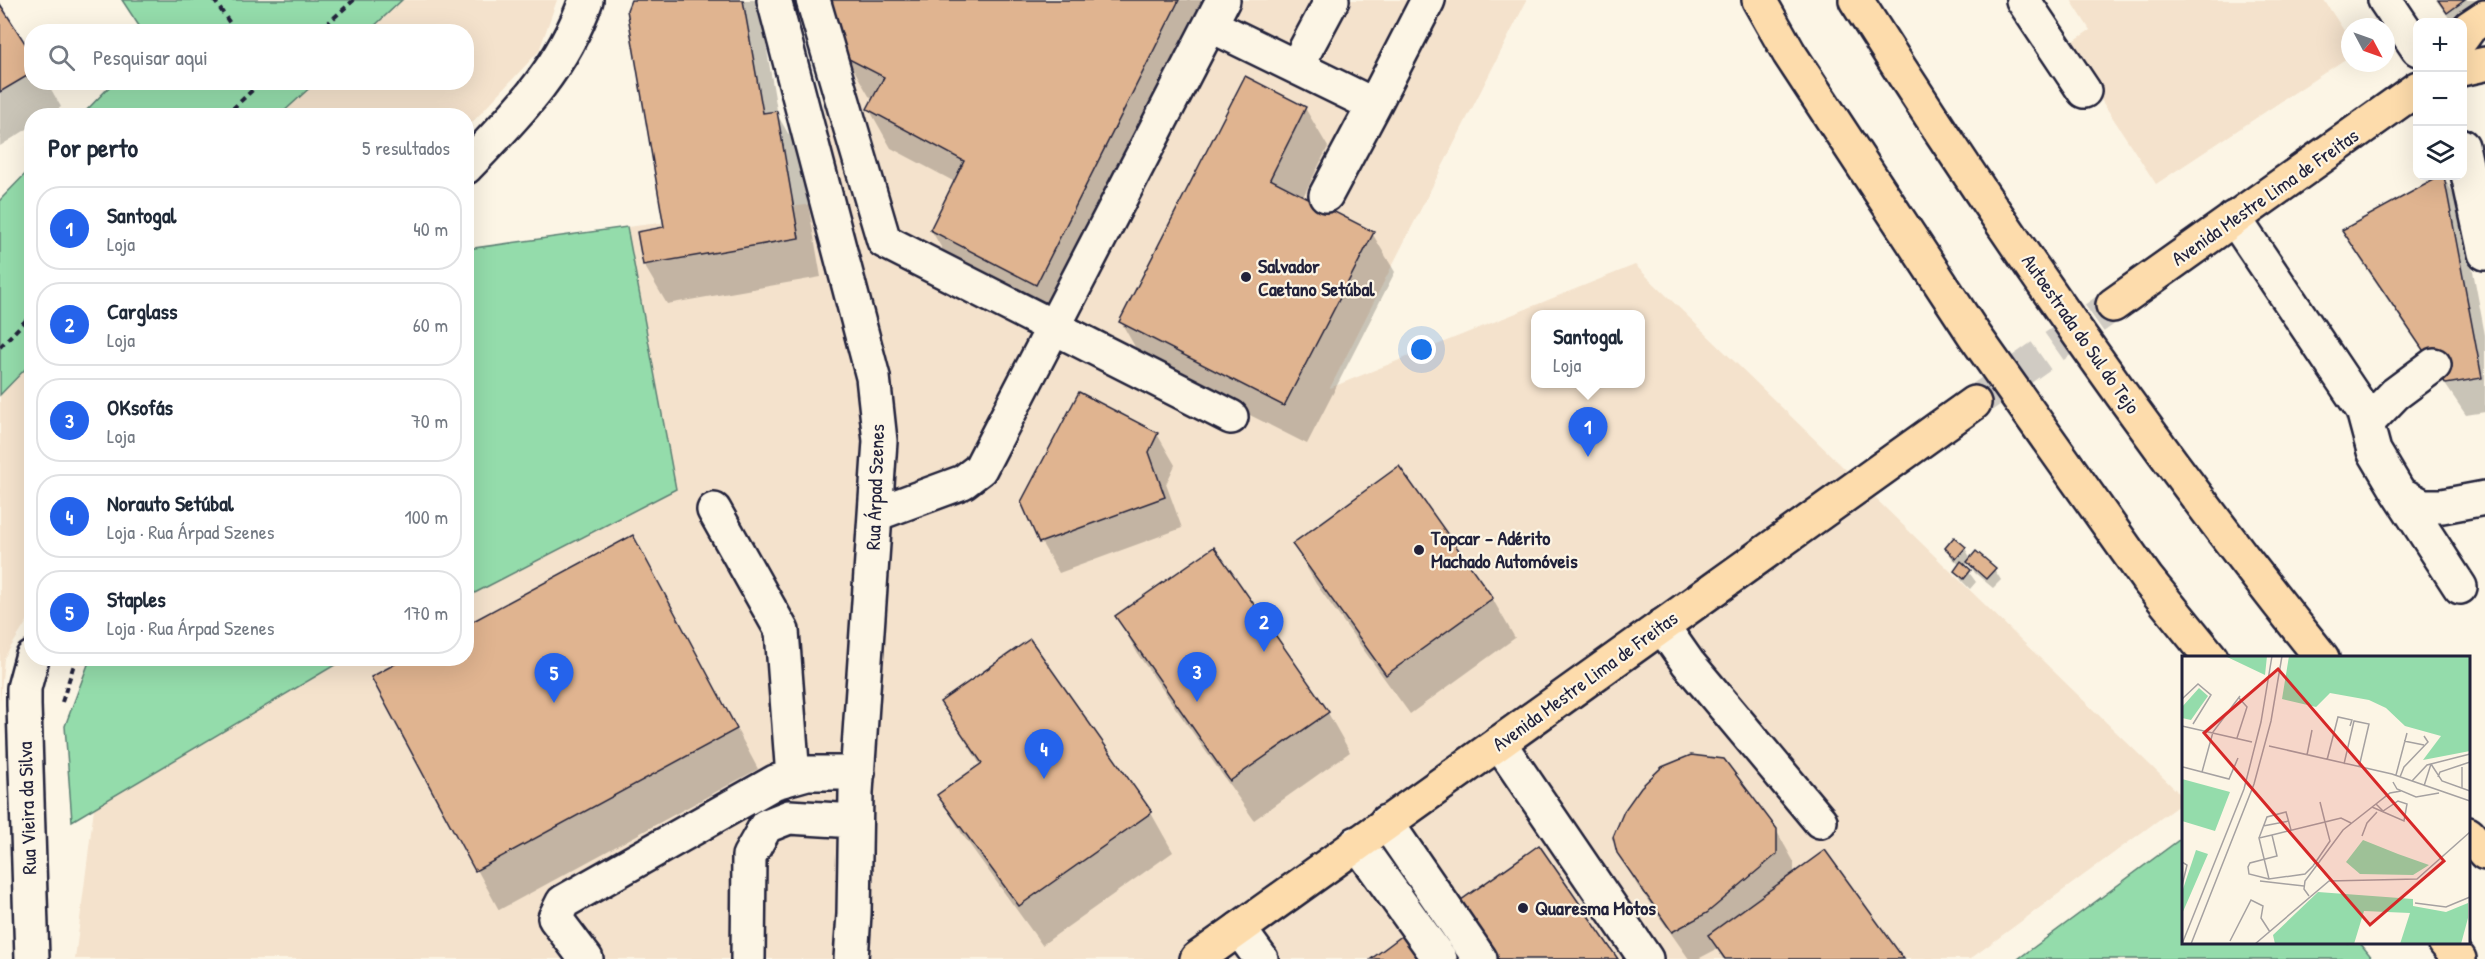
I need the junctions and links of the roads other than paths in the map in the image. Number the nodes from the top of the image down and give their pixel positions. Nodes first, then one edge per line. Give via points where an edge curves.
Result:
1 (586, 0) edge
2 (774, 0) edge
3 (813, 0) edge
4 (1332, 0) edge
5 (1428, 0) edge
6 (1759, 0) edge
7 (1856, 0) edge
8 (2023, 0) edge
9 (2385, 0) edge
10 (1217, 12) edge
11 (2485, 17) edge
12 (2467, 32) edge
13 (2413, 41) edge
14 (2485, 64) edge
15 (1296, 67) junction
16 (2467, 68) edge
17 (2084, 92) dead end
18 (2413, 92) edge
19 (1374, 105) junction
20 (474, 159) edge
21 (2467, 165) edge
22 (1326, 195) dead end
23 (2234, 219) junction
24 (2485, 253) edge
25 (2113, 305) tunnel mouth
26 (1053, 328) junction
27 (2434, 365) dead end
28 (1974, 403) tunnel mouth
29 (1231, 417) dead end
30 (2367, 423) junction
31 (2399, 493) junction
32 (2485, 498) edge
33 (714, 510) dead end
34 (876, 514) junction
35 (2460, 587) dead end
36 (1662, 626) junction
37 (2210, 656) edge
38 (2321, 656) edge
39 (30, 666) edge
40 (1499, 742) junction
41 (858, 773) junction
42 (793, 777) junction
43 (855, 821) junction
44 (1820, 821) dead end
45 (1386, 822) junction
46 (2470, 835) edge
47 (1357, 843) junction
48 (2485, 853) edge
49 (854, 914) junction
50 (1239, 929) junction
51 (2447, 944) edge
52 (32, 959) edge
53 (586, 959) edge
54 (748, 959) edge
55 (851, 959) edge
56 (875, 959) edge
57 (1197, 959) edge
58 (1261, 959) edge
59 (1440, 959) edge
60 (1480, 959) edge
61 (1646, 959) edge
62 (2459, 959) edge

1 - 20 street via 568,42 533,97
2 - 34 street, Rua Árpad Szenes via 873,377 880,441
3 - 26 street via 884,241
4 - 15 street
5 - 19 street
6 - 37 main road via 1789,53 1976,336 2146,579
7 - 38 main road, Autoestrada do Sul do Tejo via 2113,381
8 - 17 street
9 - 13 street
10 - 15 street
10 - 26 street
11 - 12 main road
14 - 16 main road
15 - 19 street
18 - 23 main road, Avenida Mestre Lima de Freitas
19 - 22 street
21 - 24 street
23 - 25 main road, Avenida Mestre Lima de Freitas
23 - 30 street via 2364,410
26 - 29 street
26 - 34 street via 980,469 963,482
27 - 30 street via 2395,394
28 - 36 main road, Avenida Mestre Lima de Freitas
30 - 31 street via 2374,451
31 - 32 street via 2423,506
31 - 35 street
33 - 42 street via 782,630
34 - 41 street, Rua Árpad Szenes
36 - 40 main road, Avenida Mestre Lima de Freitas
36 - 44 street via 1688,663
39 - 52 street, Rua Vieira da Silva via 24,705
40 - 45 main road, Avenida Mestre Lima de Freitas
40 - 61 street
41 - 42 street via 807,773
41 - 43 street, Rua Árpad Szenes
42 - 53 street via 747,796 562,902 555,918
43 - 49 street, Rua Árpad Szenes
43 - 54 street via 789,817 766,826 749,856
45 - 47 main road, Avenida Mestre Lima de Freitas
45 - 60 street
46 - 48 main road
47 - 50 main road, Avenida Mestre Lima de Freitas
47 - 59 street
49 - 55 street, Rua Árpad Szenes
49 - 56 street, Rua Árpad Szenes
50 - 57 main road, Avenida Mestre Lima de Freitas
50 - 58 street
51 - 62 main road

